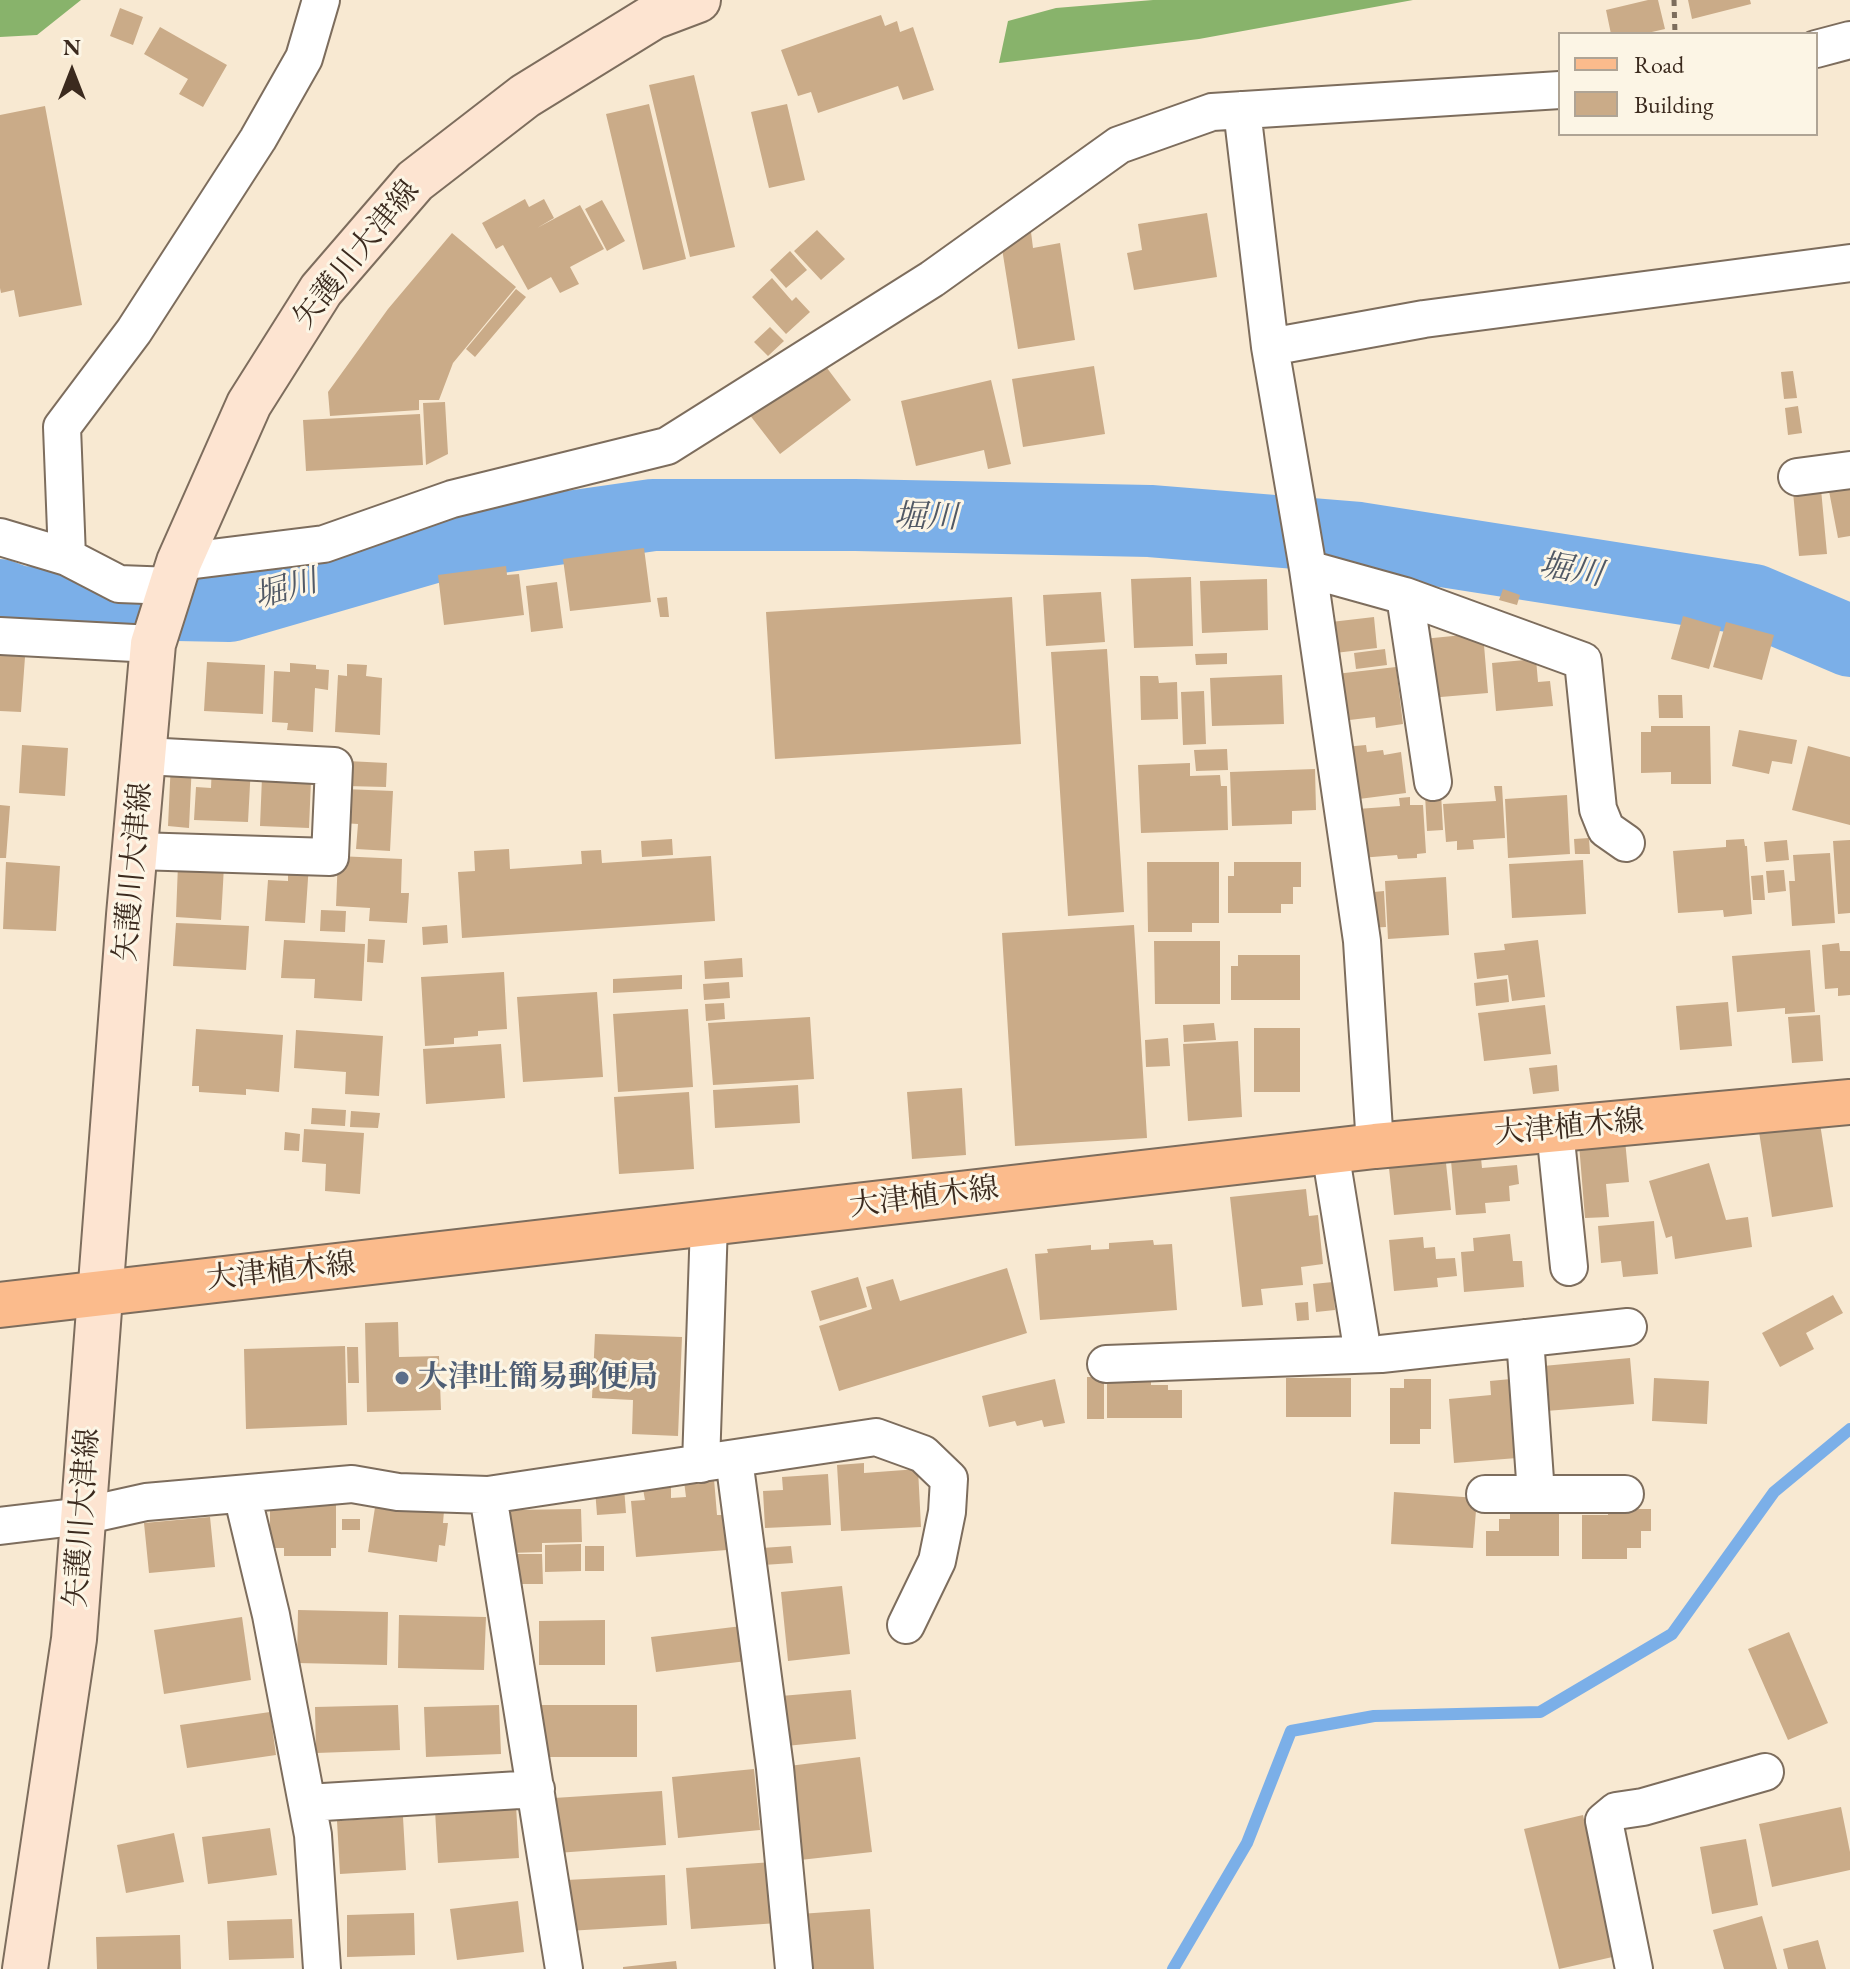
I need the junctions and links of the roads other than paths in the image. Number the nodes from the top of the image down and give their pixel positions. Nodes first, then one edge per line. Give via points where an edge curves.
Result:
1 (321, 0) edge
2 (698, 0) edge
3 (1850, 41) edge
4 (1818, 49) edge
5 (1558, 90) edge
6 (1242, 110) junction
7 (1850, 263) edge
8 (1270, 347) junction
9 (1850, 470) edge
10 (1797, 477) dead end
11 (0, 537) edge
12 (67, 557) junction
13 (1308, 569) junction
14 (176, 574) junction
15 (1405, 596) junction
16 (0, 636) edge
17 (153, 644) junction
18 (144, 756) junction
19 (1433, 782) dead end
20 (1626, 843) dead end
21 (136, 851) junction
22 (1850, 1102) edge
23 (1555, 1130) junction
24 (1375, 1146) junction
25 (1330, 1151) junction
26 (709, 1223) junction
27 (1569, 1267) dead end
28 (101, 1292) junction
29 (0, 1305) edge
30 (1628, 1327) dead end
31 (1525, 1338) junction
32 (1363, 1354) junction
33 (1106, 1364) dead end
34 (718, 1461) junction
35 (242, 1494) junction
36 (1485, 1494) dead end
37 (1536, 1494) junction
38 (1625, 1494) dead end
39 (488, 1495) junction
40 (83, 1516) junction
41 (0, 1526) edge
42 (906, 1625) dead end
43 (1765, 1772) dead end
44 (536, 1789) junction
45 (307, 1803) junction
46 (25, 1969) edge
47 (322, 1969) edge
48 (564, 1969) edge
49 (794, 1969) edge
50 (1634, 1969) edge

1 - 12 street via 304,58 258,139 134,331 62,427
2 - 14 main road, 矢護川大津線 via 653,17 525,96 415,181 321,290 249,404
3 - 4 street
5 - 6 street
6 - 8 street
6 - 14 street via 1212,112 1119,145 932,279 667,446 452,499 324,544
7 - 8 street via 1424,319
8 - 13 street
9 - 10 street
11 - 12 street
12 - 14 street via 119,584
13 - 15 street
13 - 24 street via 1362,941
14 - 17 main road, 矢護川大津線
15 - 19 street
15 - 20 street via 1583,661 1598,809 1606,829
16 - 17 street
17 - 18 main road, 矢護川大津線
18 - 21 main road, 矢護川大津線
18 - 21 street via 334,766 330,857
21 - 28 main road, 矢護川大津線
22 - 23 main road, 大津植木線
23 - 24 main road, 大津植木線
23 - 27 street
24 - 25 main road, 大津植木線
25 - 26 main road, 大津植木線
25 - 32 street
26 - 28 main road, 大津植木線
26 - 34 street
28 - 29 main road, 大津植木線
28 - 40 main road, 矢護川大津線
30 - 31 street
31 - 32 street
31 - 37 street
32 - 33 street
34 - 39 street
34 - 42 street via 876,1437 923,1454 949,1479 947,1512 937,1561
34 - 49 street via 775,1768
35 - 39 street via 352,1484 398,1492
35 - 40 street via 146,1502
35 - 45 street
36 - 37 street
37 - 38 street
39 - 44 street
40 - 41 street
40 - 46 main road, 矢護川大津線 via 74,1639
43 - 50 street via 1616,1811 1604,1821
44 - 45 street
44 - 48 street
45 - 47 street

